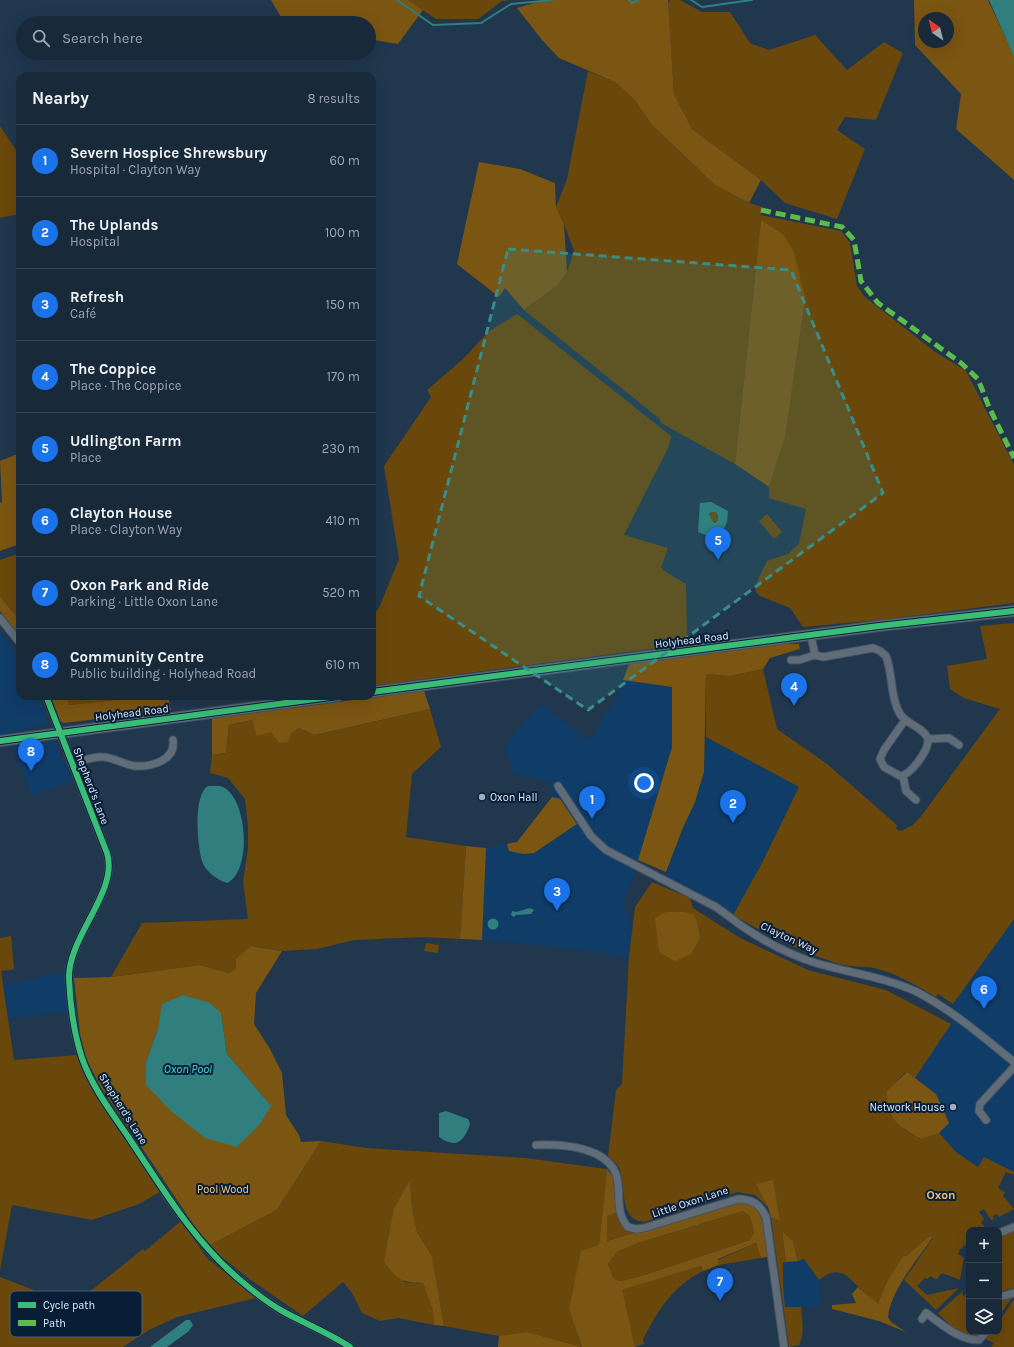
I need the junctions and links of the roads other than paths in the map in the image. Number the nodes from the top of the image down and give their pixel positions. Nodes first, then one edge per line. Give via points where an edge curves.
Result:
1 (1014, 611) edge
2 (0, 618) edge
3 (811, 636) junction
4 (16, 638) edge
5 (815, 655) junction
6 (791, 660) dead end
7 (376, 691) edge
8 (47, 700) edge
9 (307, 700) edge
10 (905, 720) junction
11 (59, 732) junction
12 (928, 739) junction
13 (0, 740) edge
14 (959, 745) dead end
15 (183, 746) dead end
16 (72, 764) junction
17 (903, 776) junction
18 (558, 786) dead end
19 (916, 800) dead end
20 (1014, 1062) edge
21 (1014, 1067) edge
22 (986, 1120) dead end
23 (536, 1145) dead end
24 (1014, 1227) edge
25 (1002, 1232) edge
26 (1014, 1293) edge
27 (1002, 1298) edge
28 (922, 1319) dead end
29 (983, 1335) edge
30 (350, 1347) edge
31 (784, 1347) edge

1 - 3 main road, Holyhead Road
2 - 4 street
3 - 5 street
3 - 7 main road, Holyhead Road
5 - 6 street
5 - 10 street via 823,657 869,648 883,653 888,661 896,705
8 - 11 street, Shepherd's Lane
9 - 11 main road, Holyhead Road
10 - 12 street
10 - 17 street via 880,759 884,767
11 - 13 main road, Holyhead Road
11 - 16 street, Shepherd's Lane
12 - 14 street via 949,738
12 - 17 street via 927,747 916,764
15 - 16 street via 174,744 170,755 158,762 135,766 112,758 100,757
16 - 30 street, Shepherd's Lane via 107,853 109,866 107,881 74,952 69,976 82,1059 99,1092 166,1194 208,1251 247,1287 282,1311
17 - 19 street via 906,791
18 - 20 street, Clayton Way via 590,836 606,850 714,906 746,929 791,953 816,963 887,981 915,991 939,1005
21 - 22 street via 980,1104 979,1111
23 - 31 street, Little Oxon Lane via 571,1146 586,1150 610,1164 616,1174 620,1215 628,1227 644,1228 738,1199 756,1203 766,1217
24 - 25 street
26 - 27 street
28 - 29 street via 926,1313 957,1334 972,1340 978,1340

